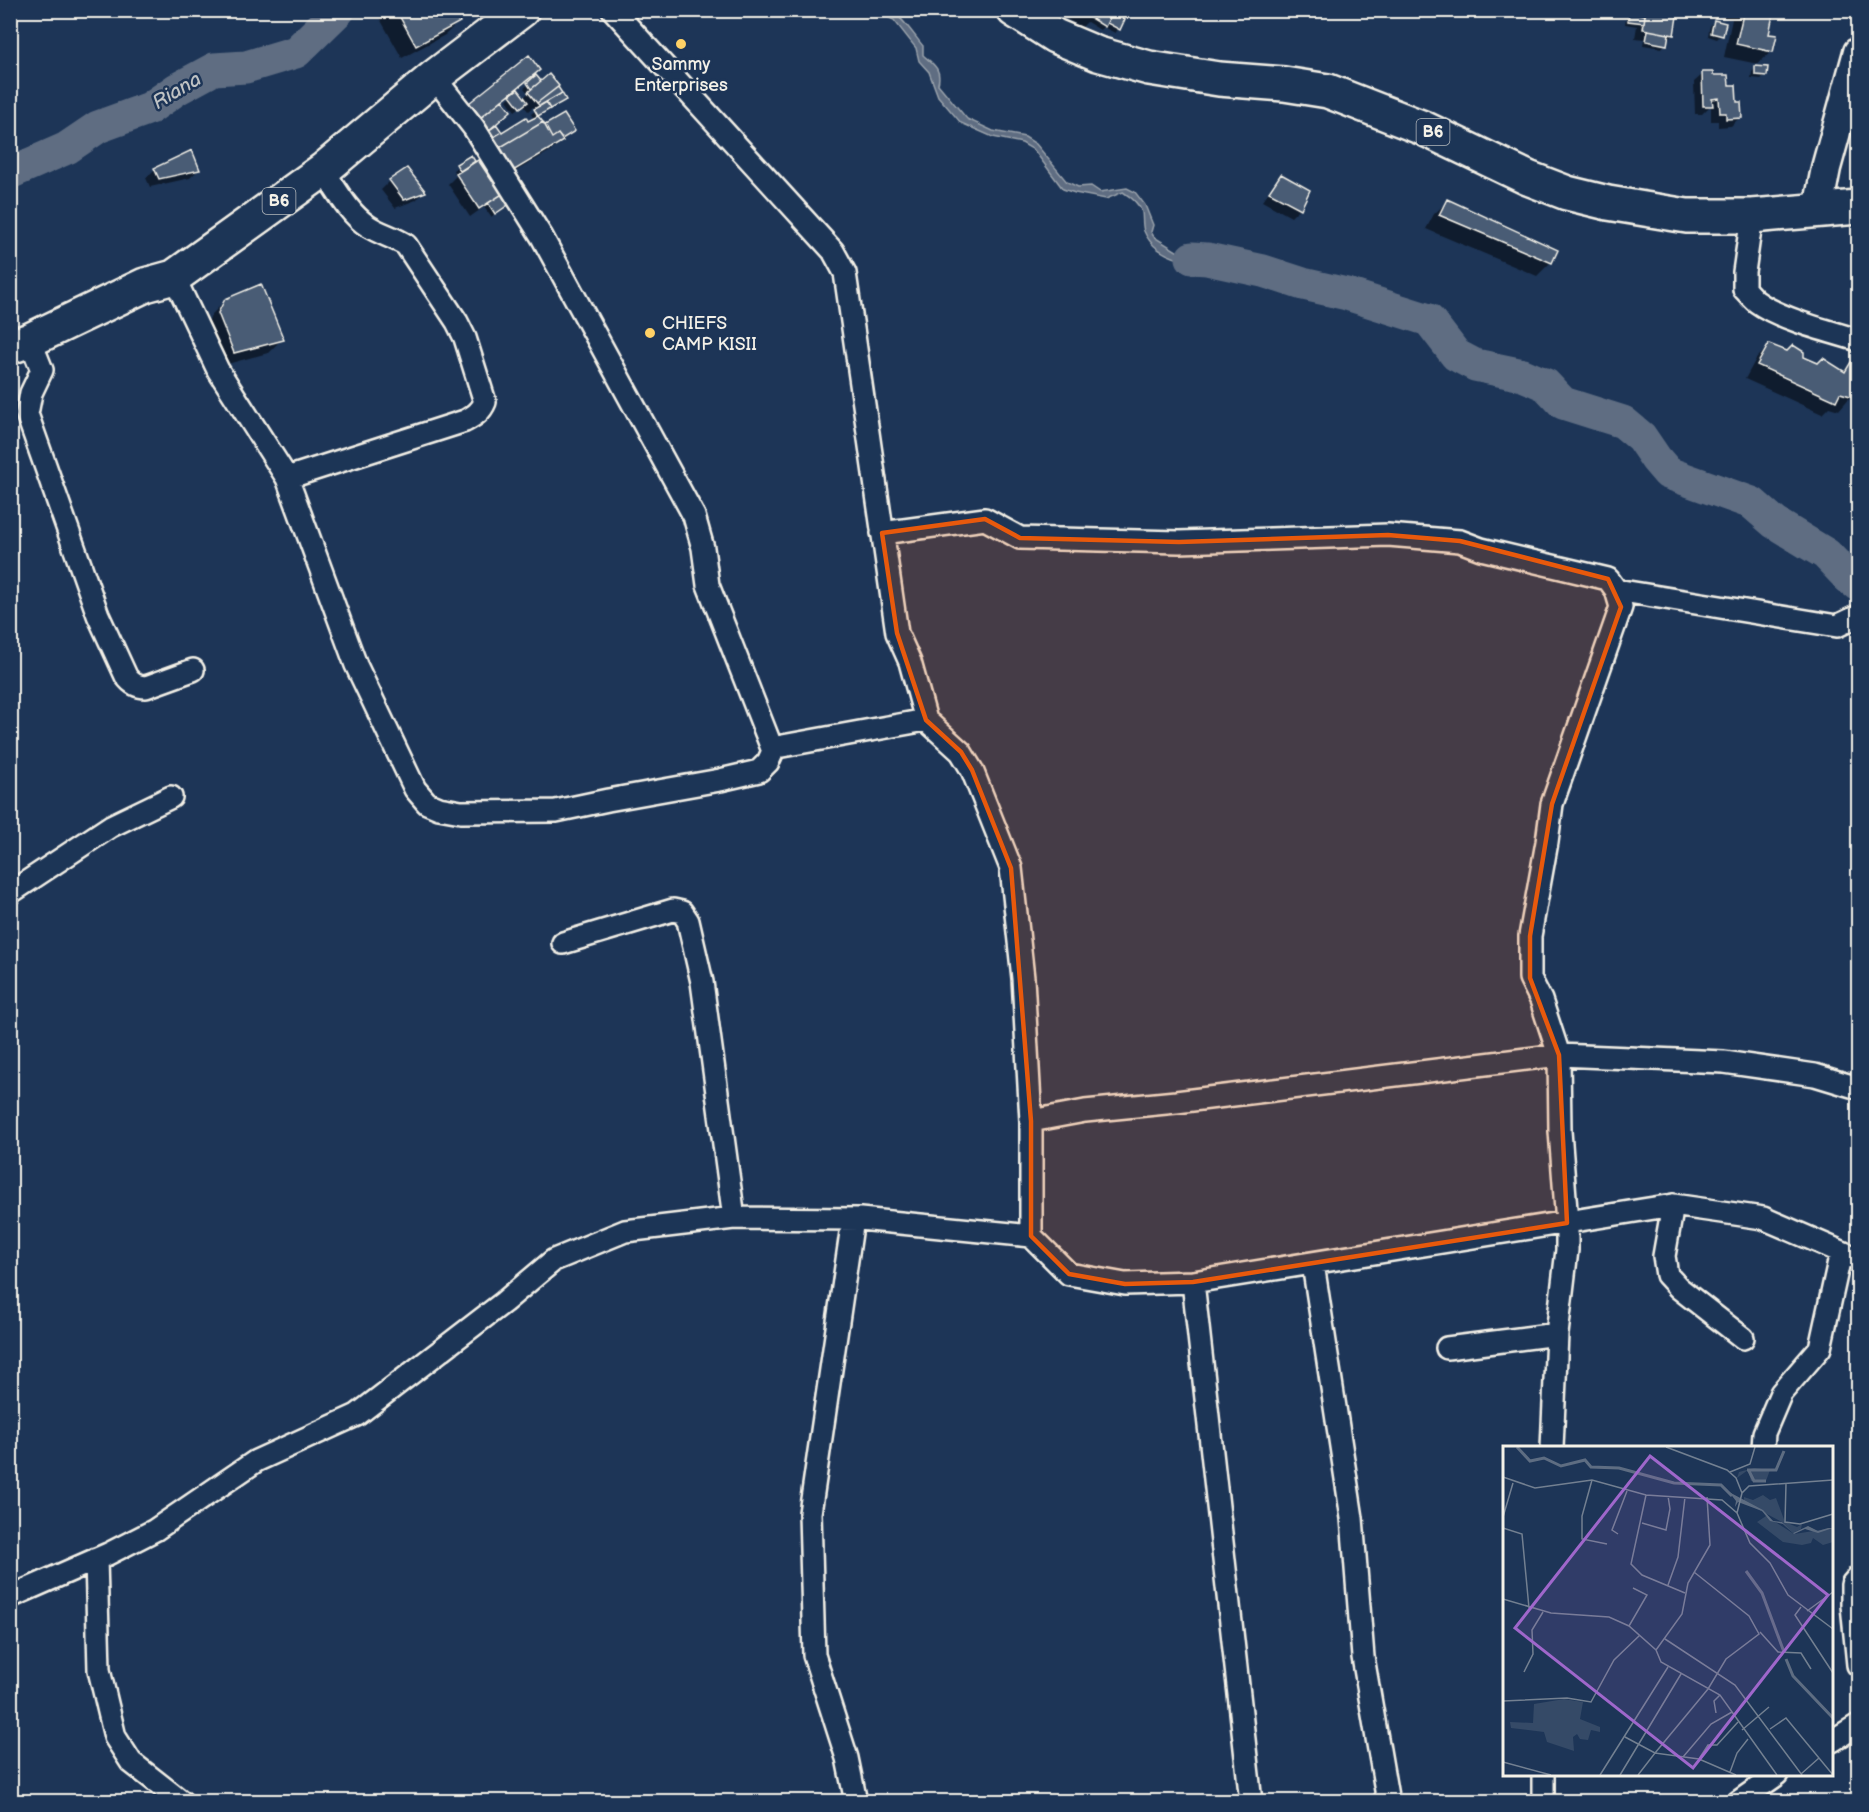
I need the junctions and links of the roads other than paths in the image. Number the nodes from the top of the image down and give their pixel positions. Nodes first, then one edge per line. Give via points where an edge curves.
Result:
1 (522, 10) edge
2 (613, 10) edge
3 (1014, 10) edge
4 (1858, 52) edge
5 (444, 90) junction
6 (323, 170) junction
7 (1858, 207) edge
8 (1818, 209) junction
9 (1752, 216) junction
10 (174, 277) junction
11 (1858, 340) edge
12 (20, 344) edge
13 (287, 478) junction
14 (882, 533) junction
15 (1616, 590) junction
16 (1858, 616) edge
17 (193, 670) dead end
18 (926, 720) junction
19 (773, 751) junction
20 (171, 797) dead end
21 (10, 893) edge
22 (563, 943) dead end
23 (1559, 1055) junction
24 (1858, 1088) edge
25 (1031, 1121) junction
26 (1673, 1205) junction
27 (734, 1218) junction
28 (853, 1219) junction
29 (1567, 1223) junction
30 (1030, 1236) junction
31 (1850, 1255) edge
32 (1313, 1264) junction
33 (1193, 1282) junction
34 (1557, 1334) junction
35 (1743, 1338) dead end
36 (1447, 1348) dead end
37 (1552, 1446) edge
38 (1763, 1446) edge
39 (96, 1559) junction
40 (1858, 1577) edge
41 (10, 1597) edge
42 (1858, 1665) edge
43 (1858, 1725) edge
44 (1833, 1741) edge
45 (1543, 1776) edge
46 (1774, 1776) edge
47 (1748, 1789) edge
48 (182, 1802) edge
49 (856, 1802) edge
50 (1251, 1802) edge
51 (1388, 1802) edge
52 (1543, 1802) edge

1 - 5 highway, B6
2 - 14 street via 833,251 845,273
3 - 9 highway, B6 via 1055,36 1098,54 1149,68 1328,91 1423,128 1567,193 1687,216
4 - 8 street
5 - 6 highway, B6
5 - 19 street via 474,128 542,237 694,516 708,585
6 - 10 highway, B6
6 - 13 street via 366,225 406,245 457,322 485,402 475,416 465,421
7 - 8 highway, B6
8 - 9 highway, B6
9 - 11 street via 1744,289 1758,303 1777,312
10 - 12 highway, B6 via 145,285
10 - 13 street via 219,370
12 - 17 street via 42,370 27,414 98,615 126,676 132,684 146,687
13 - 19 street via 356,665 415,789 427,803 461,813 556,811 759,771
14 - 15 street via 985,519 1020,537 1031,538 1179,542 1388,535 1460,541 1608,579
14 - 18 street via 897,633 910,662
15 - 16 street via 1837,626
15 - 23 street via 1621,607 1552,804 1530,936 1530,978
18 - 19 street via 786,745
18 - 25 street via 961,752 972,770 1011,868 1023,978
20 - 21 street via 90,839
22 - 27 street via 673,910 682,912 688,921 702,982
23 - 24 street via 1724,1062 1815,1075
23 - 25 street via 1085,1111
23 - 29 street
25 - 30 street
26 - 29 street
26 - 31 street via 1763,1218
26 - 35 street via 1664,1256 1667,1275
27 - 28 street
27 - 39 street via 625,1231 554,1260 357,1415 256,1461 155,1530
28 - 30 street
28 - 49 street via 810,1513 814,1655 847,1758
29 - 32 street
29 - 34 street
30 - 33 street via 1069,1274 1125,1284
31 - 38 street via 1820,1348 1781,1393 1764,1433
32 - 33 street
32 - 51 street via 1352,1518 1363,1657
33 - 50 street
34 - 36 street
34 - 37 street
39 - 41 street
39 - 48 street via 99,1670 115,1737 130,1762
40 - 42 street via 1852,1584 1852,1605
43 - 44 street
45 - 52 street
46 - 47 street

